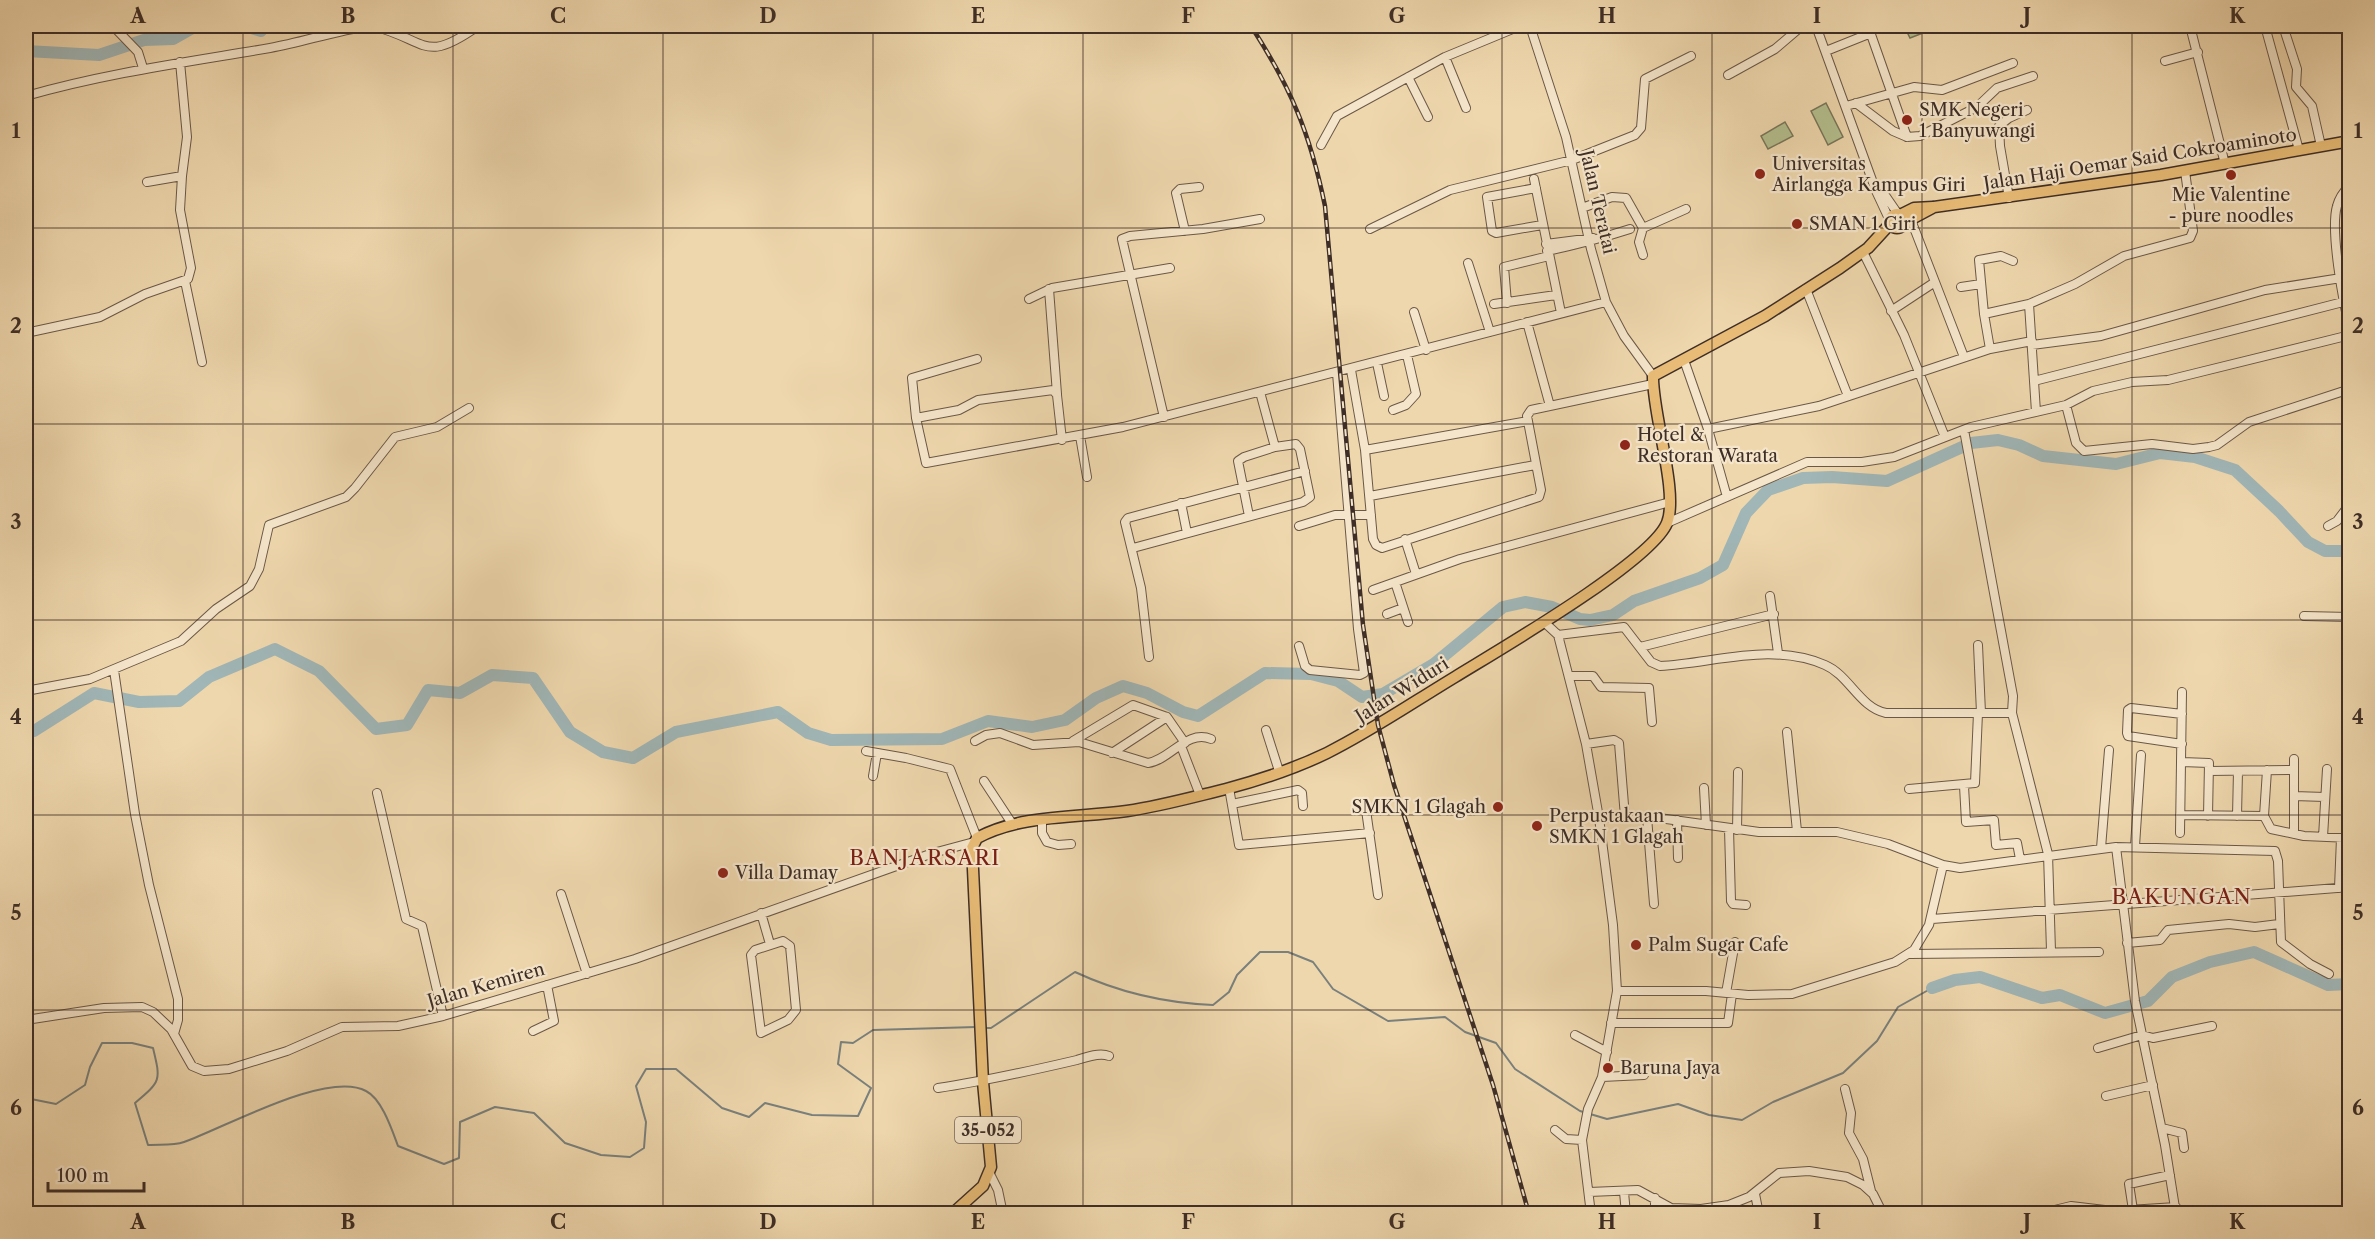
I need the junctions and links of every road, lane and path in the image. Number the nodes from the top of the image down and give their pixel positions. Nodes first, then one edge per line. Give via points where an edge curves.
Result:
1 (113, 26) edge
2 (371, 26) edge
3 (478, 26) edge
4 (1520, 26) edge
5 (1544, 26) edge
6 (1802, 26) edge
7 (1816, 26) edge
8 (2190, 26) edge
9 (2265, 26) edge
10 (2283, 26) edge
11 (1531, 28) edge
12 (1870, 29) edge
13 (1826, 51) junction
14 (2198, 52) junction
15 (1445, 57) junction
16 (1691, 57) dead end
17 (2165, 61) dead end
18 (180, 62) junction
19 (2013, 63) dead end
20 (143, 68) junction
21 (1728, 75) dead end
22 (2033, 76) dead end
23 (1408, 77) junction
24 (1893, 93) junction
25 (26, 96) edge
26 (1856, 103) junction
27 (1846, 106) junction
28 (1466, 108) dead end
29 (2027, 110) dead end
30 (1428, 117) dead end
31 (1907, 137) junction
32 (2349, 141) edge
33 (1321, 145) dead end
34 (2321, 146) junction
35 (2299, 150) junction
36 (1572, 160) junction
37 (2225, 164) junction
38 (2186, 171) junction
39 (182, 176) junction
40 (147, 182) dead end
41 (2349, 185) edge
42 (1199, 187) dead end
43 (2009, 198) junction
44 (1582, 208) junction
45 (1686, 209) dead end
46 (1260, 219) dead end
47 (1899, 221) junction
48 (1542, 225) junction
49 (1643, 228) junction
50 (1370, 229) dead end
51 (1630, 229) dead end
52 (1185, 231) junction
53 (1591, 239) junction
54 (1547, 250) junction
55 (1865, 250) junction
56 (1643, 255) dead end
57 (2013, 261) dead end
58 (1468, 262) dead end
59 (1170, 268) dead end
60 (1129, 275) junction
61 (2341, 278) junction
62 (185, 281) junction
63 (1935, 282) junction
64 (1981, 284) junction
65 (1961, 288) dead end
66 (1049, 289) junction
67 (1806, 289) junction
68 (1556, 295) junction
69 (1029, 299) dead end
70 (1606, 302) junction
71 (2343, 302) junction
72 (1507, 303) junction
73 (1494, 304) dead end
74 (2029, 304) junction
75 (1891, 311) junction
76 (1414, 312) dead end
77 (1561, 313) junction
78 (1984, 314) junction
79 (1527, 322) junction
80 (2349, 328) edge
81 (1490, 332) junction
82 (26, 333) edge
83 (2349, 335) edge
84 (2032, 343) junction
85 (1990, 349) junction
86 (1426, 350) junction
87 (1407, 356) junction
88 (1964, 357) junction
89 (977, 359) dead end
90 (1684, 360) junction
91 (202, 362) dead end
92 (1377, 363) junction
93 (1351, 370) junction
94 (1919, 371) junction
95 (1336, 373) junction
96 (1653, 380) junction
97 (2034, 381) junction
98 (2349, 389) edge
99 (1260, 392) junction
100 (1057, 394) junction
101 (1384, 396) dead end
102 (1848, 396) junction
103 (2066, 405) junction
104 (1550, 406) junction
105 (469, 408) dead end
106 (1393, 410) dead end
107 (2036, 412) junction
108 (1164, 417) junction
109 (916, 418) junction
110 (1528, 421) junction
111 (1708, 429) junction
112 (1965, 433) junction
113 (1080, 436) junction
114 (1945, 437) junction
115 (1062, 440) junction
116 (1275, 447) junction
117 (1365, 450) junction
118 (1535, 465) junction
119 (1305, 471) junction
120 (1087, 477) dead end
121 (1242, 487) junction
122 (1370, 496) junction
123 (1727, 497) junction
124 (1670, 502) junction
125 (1181, 503) junction
126 (2349, 504) edge
127 (1349, 515) junction
128 (1249, 516) junction
129 (1371, 516) junction
130 (1667, 523) junction
131 (2328, 525) dead end
132 (1299, 526) dead end
133 (1187, 533) junction
134 (1405, 539) junction
135 (1133, 548) junction
136 (1416, 574) junction
137 (1395, 582) junction
138 (1373, 590) dead end
139 (1770, 596) dead end
140 (1403, 608) junction
141 (1387, 614) dead end
142 (1774, 614) junction
143 (2304, 616) dead end
144 (2349, 617) edge
145 (1546, 621) junction
146 (1408, 622) dead end
147 (1558, 635) junction
148 (1978, 645) dead end
149 (1299, 646) dead end
150 (1640, 647) junction
151 (1778, 653) junction
152 (1149, 657) dead end
153 (114, 670) junction
154 (1570, 676) junction
155 (26, 691) edge
156 (2182, 692) dead end
157 (1979, 713) junction
158 (2012, 713) junction
159 (2182, 714) junction
160 (1167, 717) junction
161 (1652, 722) dead end
162 (1266, 730) dead end
163 (1787, 732) dead end
164 (1211, 739) dead end
165 (975, 741) dead end
166 (1073, 742) junction
167 (1183, 744) junction
168 (1586, 744) junction
169 (2182, 744) junction
170 (2109, 750) dead end
171 (866, 751) dead end
172 (877, 753) junction
173 (1112, 753) junction
174 (2141, 755) dead end
175 (2294, 759) dead end
176 (2182, 762) junction
177 (2327, 769) dead end
178 (2266, 770) junction
179 (2294, 770) junction
180 (1279, 771) junction
181 (2209, 771) junction
182 (2238, 771) junction
183 (1738, 772) dead end
184 (873, 776) dead end
185 (984, 781) dead end
186 (1964, 786) junction
187 (1704, 788) dead end
188 (1909, 789) dead end
189 (377, 793) dead end
190 (1200, 795) junction
191 (2294, 796) junction
192 (1230, 797) junction
193 (2325, 797) junction
194 (1365, 803) dead end
195 (1303, 806) dead end
196 (2180, 814) junction
197 (2208, 816) junction
198 (2237, 816) junction
199 (2264, 816) junction
200 (1624, 817) junction
201 (1599, 818) junction
202 (1647, 818) junction
203 (1677, 820) junction
204 (1010, 825) junction
205 (1706, 825) junction
206 (1042, 826) junction
207 (1733, 830) junction
208 (1797, 831) junction
209 (1370, 833) junction
210 (2180, 833) dead end
211 (2294, 834) junction
212 (2323, 837) junction
213 (2345, 838) edge
214 (975, 840) junction
215 (1071, 844) dead end
216 (2135, 846) junction
217 (2116, 847) junction
218 (2101, 848) junction
219 (2048, 854) junction
220 (1678, 858) dead end
221 (2020, 858) junction
222 (1943, 865) junction
223 (2349, 887) edge
224 (2339, 888) junction
225 (2279, 892) junction
226 (561, 894) dead end
227 (1378, 895) dead end
228 (1654, 904) dead end
229 (1746, 904) dead end
230 (2123, 905) junction
231 (2051, 910) junction
232 (761, 913) junction
233 (1932, 919) junction
234 (2279, 924) junction
235 (1735, 942) dead end
236 (2127, 943) junction
237 (770, 944) junction
238 (2051, 951) junction
239 (2099, 952) dead end
240 (1910, 954) junction
241 (586, 974) junction
242 (2329, 974) dead end
243 (547, 985) junction
244 (1617, 991) junction
245 (1729, 993) junction
246 (442, 1016) junction
247 (26, 1020) edge
248 (1611, 1023) junction
249 (2212, 1026) dead end
250 (533, 1031) dead end
251 (174, 1034) junction
252 (1575, 1035) dead end
253 (2142, 1035) junction
254 (2098, 1048) dead end
255 (1607, 1052) junction
256 (1109, 1056) dead end
257 (1644, 1075) dead end
258 (1602, 1077) junction
259 (983, 1082) junction
260 (2153, 1085) junction
261 (938, 1088) dead end
262 (1845, 1089) dead end
263 (2106, 1096) dead end
264 (2162, 1128) junction
265 (1555, 1130) dead end
266 (1582, 1140) junction
267 (2184, 1148) dead end
268 (990, 1174) junction
269 (2170, 1174) junction
270 (1624, 1191) junction
271 (1871, 1191) junction
272 (1589, 1192) junction
273 (1755, 1194) junction
274 (1655, 1198) junction
275 (1725, 1210) edge
276 (2133, 1210) junction
277 (2176, 1210) edge
278 (1702, 1211) edge
279 (1676, 1212) edge
280 (952, 1214) edge
281 (1003, 1214) edge
282 (1591, 1214) edge
283 (1626, 1214) edge
284 (1655, 1214) edge
285 (1759, 1214) edge
286 (1883, 1214) edge
287 (2038, 1214) edge

1 - 20 street via 137,51
2 - 3 street via 438,48 456,42
2 - 18 street
4 - 15 street
5 - 11 street
6 - 21 street via 1775,49
7 - 13 street
8 - 14 street
9 - 35 street
10 - 34 street via 2297,69 2296,87 2312,106
11 - 36 street, Jalan Teratai
12 - 13 street
12 - 24 street
13 - 27 street
14 - 17 street
14 - 37 street
15 - 23 street
15 - 28 street
16 - 36 street via 1645,79 1639,132
18 - 20 street
18 - 39 street via 188,136
19 - 24 street via 1942,90 1914,87
20 - 25 street
22 - 31 street via 1997,88 1977,107 1920,136
23 - 30 street
23 - 33 street via 1337,116
24 - 26 street
24 - 31 street
26 - 27 street
26 - 31 street
27 - 47 street via 1874,180
29 - 43 street via 1999,126
32 - 34 main road, Jalan Haji Oemar Said Cokroaminoto
34 - 35 main road, Jalan Haji Oemar Said Cokroaminoto
35 - 37 main road, Jalan Haji Oemar Said Cokroaminoto
36 - 44 street, Jalan Teratai
36 - 50 street via 1450,190
37 - 38 main road, Jalan Haji Oemar Said Cokroaminoto
38 - 43 main road, Jalan Haji Oemar Said Cokroaminoto
38 - 74 street via 2193,231 2190,238 2124,256
39 - 40 street
39 - 62 street via 181,221 190,268
41 - 61 street via 2336,214
42 - 52 street via 1176,193
43 - 47 main road, Jalan Haji Oemar Said Cokroaminoto via 1934,207
44 - 49 street via 1612,197 1629,201
44 - 53 street, Jalan Teratai
45 - 49 street
46 - 52 street
47 - 55 main road, Jalan Haji Oemar Said Cokroaminoto
47 - 63 street
48 - 48 street via 1535,183 1488,196 1492,231
48 - 54 street
49 - 56 street via 1639,242
51 - 53 street
52 - 60 street via 1122,239
53 - 54 street
53 - 70 street, Jalan Teratai
54 - 68 street
54 - 72 street via 1504,267
55 - 67 main road, Jalan Haji Oemar Said Cokroaminoto
55 - 75 street
57 - 64 street via 2001,256 1979,260
58 - 81 street
59 - 60 street
60 - 66 street
60 - 108 street
61 - 71 street
61 - 84 street via 2265,290 2101,336
62 - 82 street via 145,294 100,317
62 - 91 street
63 - 75 street
63 - 88 street
64 - 65 street
64 - 78 street
66 - 69 street
66 - 100 street
67 - 90 main road, Jalan Haji Oemar Said Cokroaminoto
67 - 102 street
68 - 72 street
68 - 77 street
70 - 77 street
70 - 96 street, Jalan Teratai
71 - 80 street
71 - 97 street
72 - 73 street
74 - 78 street
74 - 84 street
75 - 94 street
76 - 86 street
77 - 79 street
78 - 85 street
79 - 81 street
79 - 104 street
81 - 86 street
83 - 103 street via 2168,380 2132,382 2093,391
84 - 85 street
84 - 97 street
85 - 88 street
86 - 87 street
87 - 92 street
87 - 106 street via 1416,394 1406,405
88 - 94 street
89 - 109 street via 914,376 911,382
90 - 96 main road, Jalan Haji Oemar Said Cokroaminoto
90 - 111 street
92 - 93 street
92 - 101 street
93 - 95 street
93 - 117 street
94 - 102 street
94 - 114 street
95 - 99 street
95 - 127 street
96 - 104 street
96 - 124 main road
97 - 107 street
98 - 103 street via 2249,422 2217,445 2202,449 2152,444 2084,451 2076,443
99 - 108 street
99 - 116 street
100 - 109 street via 1049,389 978,400 958,410
100 - 115 street
102 - 111 street via 1786,414
103 - 107 street
104 - 110 street via 1531,410
105 - 153 street via 437,426 395,436 346,497 269,525 259,569 250,586 173,646
107 - 112 street
108 - 113 street
109 - 115 street via 928,463
110 - 117 street
110 - 118 street
111 - 123 street
112 - 114 street
112 - 158 street via 2011,686
113 - 115 street
113 - 120 street
114 - 123 street via 1886,459 1807,462
116 - 119 street via 1299,446
116 - 121 street via 1238,461
117 - 122 street
118 - 122 street
118 - 134 street via 1539,496
119 - 121 street
119 - 128 street via 1311,495 1308,499
121 - 125 street
121 - 128 street
122 - 129 street
123 - 130 street
124 - 130 main road
124 - 136 street
125 - 133 street
125 - 135 street via 1128,518 1125,522
126 - 131 street via 2342,516
127 - 129 street
127 - 132 street via 1322,517
127 - 149 street via 1364,673 1310,670
128 - 133 street
129 - 134 street via 1376,545 1382,548
130 - 145 main road, Jalan Widuri via 1646,549
133 - 135 street
134 - 136 street
135 - 152 street
136 - 137 street
137 - 138 street
137 - 140 street
139 - 142 street
140 - 141 street
140 - 146 street
142 - 150 street
142 - 151 street
143 - 144 street
145 - 147 street
145 - 180 main road, Jalan Widuri via 1355,738
147 - 150 street via 1624,627
147 - 154 street
148 - 157 street
150 - 151 street via 1653,664 1660,666
151 - 157 street via 1832,668 1879,711
153 - 155 street via 77,683
153 - 251 street via 135,814 178,999
154 - 161 street via 1593,676 1601,687 1649,688
154 - 168 street
156 - 159 street
157 - 158 street
157 - 186 street via 1976,782
158 - 219 street
159 - 169 street
159 - 169 street via 2131,708 2127,733
160 - 166 street via 1130,705
160 - 167 street
160 - 173 street
162 - 180 street
163 - 208 street
164 - 167 street via 1199,735
165 - 166 street via 1000,732 1033,745
166 - 173 street
167 - 173 street via 1148,763
167 - 190 street
168 - 200 street via 1619,743
168 - 201 street
169 - 176 street
170 - 218 street
171 - 172 street
172 - 184 street
172 - 214 street via 950,770
174 - 216 street
175 - 179 street
176 - 181 street via 2207,762
176 - 196 street
177 - 193 street
178 - 179 street
178 - 182 street
178 - 199 street
179 - 191 street
180 - 192 main road, Jalan Widuri
181 - 182 street
181 - 197 street
182 - 198 street
183 - 207 street
185 - 204 street
186 - 188 street
186 - 221 street via 1966,822 1994,820 1997,846 2016,843
187 - 205 street
189 - 246 street via 406,920 422,926
190 - 192 main road, Jalan Widuri
190 - 206 main road, Jalan Widuri
191 - 193 street
191 - 211 street
192 - 195 street via 1298,790
192 - 209 street via 1239,845
193 - 212 street
194 - 209 street
196 - 197 street
196 - 210 street
197 - 198 street
198 - 199 street
199 - 211 street via 2271,829
200 - 201 street
200 - 202 street
201 - 244 street
202 - 203 street
202 - 228 street
203 - 205 street
203 - 220 street
204 - 206 main road, Jalan Widuri
204 - 214 main road, Jalan Widuri
205 - 207 street
206 - 215 street via 1052,844
207 - 208 street
207 - 229 street via 1731,901
208 - 222 street via 1858,836
209 - 227 street
211 - 212 street
212 - 213 street
213 - 224 street
214 - 232 street, Jalan Kemiren
214 - 259 main road, 35-052 via 972,848
216 - 217 street
216 - 225 street via 2275,851
217 - 218 street
217 - 230 street
218 - 219 street
219 - 221 street
219 - 231 street
221 - 222 street via 1960,868
222 - 233 street
223 - 224 street
224 - 225 street
225 - 230 street
225 - 234 street
226 - 241 street
230 - 231 street
230 - 236 street
231 - 233 street
231 - 238 street
232 - 237 street
232 - 241 street, Jalan Kemiren
233 - 240 street
234 - 236 street via 2168,930 2160,940
234 - 242 street via 2282,943
235 - 245 street
236 - 253 street
237 - 237 street via 751,955 761,1034 792,1017 796,1010 789,943
238 - 239 street
238 - 240 street
240 - 245 street via 1879,968 1792,994
241 - 243 street, Jalan Kemiren
243 - 246 street, Jalan Kemiren
243 - 250 street via 554,1021
244 - 245 street
244 - 248 street
245 - 248 street via 1730,1018 1726,1023
246 - 251 street, Jalan Kemiren via 398,1026 342,1027 270,1058 213,1072 192,1066
247 - 251 street, Jalan Kemiren via 133,1006 153,1012
248 - 255 street
249 - 253 street via 2153,1038
252 - 255 street
253 - 254 street
253 - 260 street
255 - 258 street
256 - 259 street via 1102,1054
257 - 258 street
258 - 266 street via 1588,1109
259 - 261 street
259 - 268 main road, 35-052
260 - 263 street
260 - 264 street
262 - 271 street via 1851,1113 1849,1133 1863,1159
264 - 267 street via 2182,1134
264 - 269 street
265 - 266 street via 1566,1139
266 - 272 street
268 - 280 main road via 983,1186
268 - 281 street
269 - 276 street via 2129,1184
269 - 277 street
270 - 272 street
270 - 274 street via 1642,1191
270 - 283 street
271 - 273 street via 1847,1177 1790,1170 1779,1173
271 - 286 street
272 - 282 street
273 - 275 street
273 - 285 street
274 - 279 street
274 - 284 street
275 - 278 street
276 - 277 street
276 - 287 street via 2071,1206
278 - 279 street

